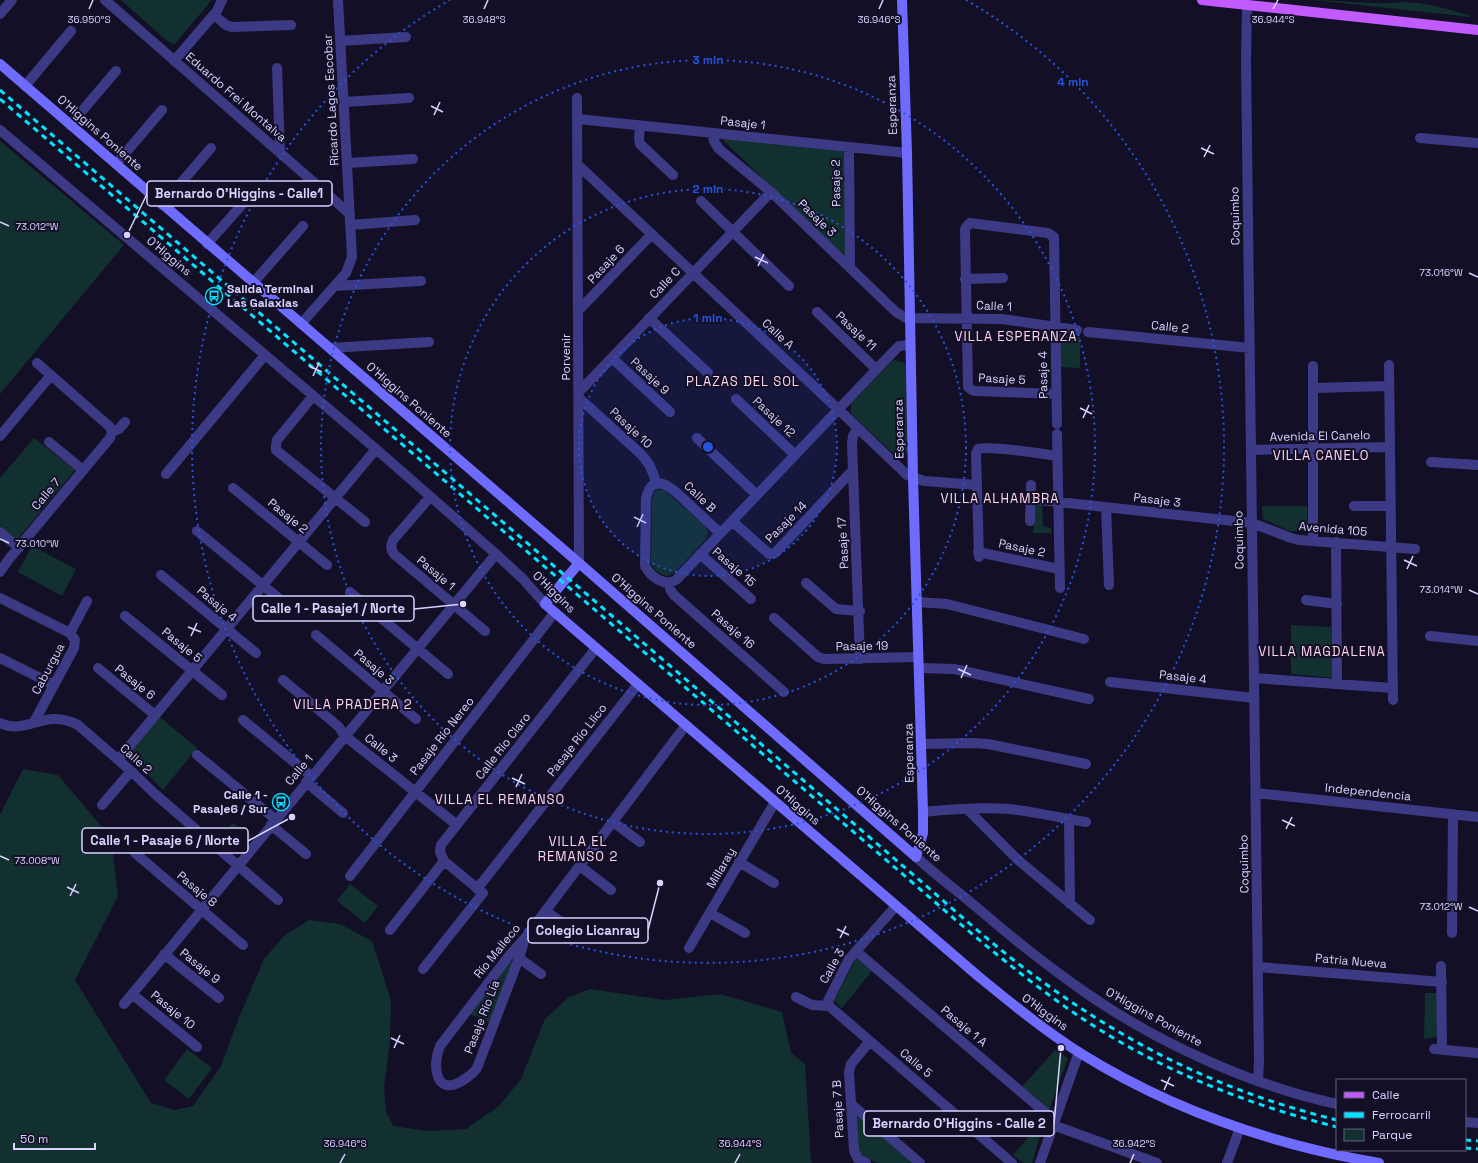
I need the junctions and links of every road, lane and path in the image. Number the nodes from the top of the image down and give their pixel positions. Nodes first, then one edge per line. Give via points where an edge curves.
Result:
1 (12, 0) edge
2 (104, 0) edge
3 (222, 0) edge
4 (338, 0) edge
5 (902, 0) edge
6 (1202, 0) edge
7 (1247, 2) edge
8 (0, 14) edge
9 (214, 15) junction
10 (291, 25) dead end
11 (1478, 30) edge
12 (71, 31) dead end
13 (406, 37) dead end
14 (340, 41) junction
15 (174, 61) junction
16 (0, 64) edge
17 (277, 68) dead end
18 (116, 71) dead end
19 (25, 86) junction
20 (409, 98) dead end
21 (578, 98) dead end
22 (344, 102) junction
23 (162, 110) dead end
24 (578, 119) junction
25 (70, 125) junction
26 (640, 126) junction
27 (0, 130) edge
28 (712, 133) junction
29 (1420, 138) dead end
30 (1478, 143) edge
31 (849, 147) junction
32 (211, 148) dead end
33 (907, 152) junction
34 (280, 153) junction
35 (413, 159) dead end
36 (348, 163) junction
37 (116, 164) junction
38 (578, 165) junction
39 (673, 175) dead end
40 (255, 190) dead end
41 (771, 192) junction
42 (701, 202) dead end
43 (162, 205) junction
44 (350, 214) junction
45 (415, 220) dead end
46 (351, 225) junction
47 (303, 226) dead end
48 (732, 232) junction
49 (652, 234) junction
50 (207, 244) junction
51 (850, 268) junction
52 (693, 273) junction
53 (1003, 278) dead end
54 (965, 279) junction
55 (421, 281) dead end
56 (254, 283) junction
57 (335, 286) junction
58 (789, 286) dead end
59 (578, 311) junction
60 (817, 312) dead end
61 (649, 318) junction
62 (910, 318) junction
63 (966, 318) junction
64 (302, 324) junction
65 (1055, 326) junction
66 (1077, 330) dead end
67 (1088, 332) dead end
68 (429, 342) dead end
69 (910, 345) junction
70 (330, 348) junction
71 (1250, 348) junction
72 (266, 355) junction
73 (612, 358) junction
74 (37, 362) dead end
75 (1389, 365) dead end
76 (1313, 366) dead end
77 (876, 369) junction
78 (708, 373) dead end
79 (51, 375) junction
80 (1389, 386) junction
81 (1313, 388) junction
82 (1056, 394) junction
83 (579, 395) junction
84 (313, 396) junction
85 (736, 399) dead end
86 (838, 409) junction
87 (670, 412) dead end
88 (125, 422) dead end
89 (858, 428) junction
90 (112, 432) junction
91 (0, 436) edge
92 (697, 438) dead end
93 (49, 442) dead end
94 (1390, 447) junction
95 (376, 449) junction
96 (1313, 449) junction
97 (1251, 450) junction
98 (795, 455) junction
99 (1057, 456) junction
100 (1431, 462) dead end
101 (1478, 465) edge
102 (83, 470) junction
103 (853, 470) junction
104 (166, 474) dead end
105 (913, 478) junction
106 (657, 484) junction
107 (977, 485) junction
108 (1031, 485) dead end
109 (233, 488) dead end
110 (756, 495) junction
111 (430, 496) junction
112 (335, 498) junction
113 (1031, 499) junction
114 (1058, 502) junction
115 (1354, 506) dead end
116 (1390, 506) junction
117 (1106, 507) junction
118 (732, 521) junction
119 (1030, 521) dead end
120 (365, 522) dead end
121 (1252, 523) junction
122 (197, 531) dead end
123 (0, 532) edge
124 (720, 533) junction
125 (1313, 541) junction
126 (299, 542) junction
127 (1336, 542) junction
128 (1391, 547) junction
129 (19, 548) junction
130 (1415, 549) dead end
131 (496, 554) junction
132 (700, 554) junction
133 (579, 563) junction
134 (327, 565) dead end
135 (1059, 570) junction
136 (0, 572) edge
137 (161, 574) dead end
138 (668, 583) junction
139 (806, 583) dead end
140 (263, 585) junction
141 (1109, 585) dead end
142 (1060, 588) dead end
143 (350, 592) dead end
144 (0, 598) edge
145 (751, 599) dead end
146 (1306, 600) dead end
147 (87, 601) dead end
148 (917, 602) junction
149 (545, 604) junction
150 (1337, 604) junction
151 (454, 605) junction
152 (293, 610) dead end
153 (860, 611) junction
154 (555, 612) junction
155 (125, 616) dead end
156 (774, 618) dead end
157 (227, 629) junction
158 (485, 631) dead end
159 (70, 633) junction
160 (316, 635) dead end
161 (1430, 636) dead end
162 (1084, 639) dead end
163 (1478, 641) edge
164 (596, 648) junction
165 (418, 649) junction
166 (256, 653) dead end
167 (918, 657) junction
168 (0, 658) edge
169 (860, 659) junction
170 (98, 668) dead end
171 (919, 668) junction
172 (192, 671) junction
173 (448, 674) dead end
174 (1254, 678) junction
175 (283, 680) dead end
176 (1110, 682) dead end
177 (638, 684) junction
178 (1338, 684) junction
179 (54, 685) junction
180 (1393, 688) junction
181 (382, 691) junction
182 (784, 692) dead end
183 (222, 695) dead end
184 (1254, 698) junction
185 (1089, 699) dead end
186 (1393, 700) dead end
187 (155, 715) junction
188 (416, 719) dead end
189 (243, 720) dead end
190 (0, 722) edge
191 (34, 722) junction
192 (686, 725) junction
193 (345, 736) junction
194 (922, 744) junction
195 (197, 755) dead end
196 (118, 760) junction
197 (1086, 764) dead end
198 (131, 771) junction
199 (309, 779) junction
200 (415, 792) junction
201 (1256, 793) junction
202 (775, 802) junction
203 (102, 805) dead end
204 (966, 810) junction
205 (923, 812) junction
206 (342, 813) dead end
207 (1453, 814) junction
208 (1478, 817) edge
209 (1069, 819) junction
210 (273, 822) junction
211 (613, 822) junction
212 (1086, 822) dead end
213 (457, 826) junction
214 (640, 842) dead end
215 (135, 853) dead end
216 (306, 854) dead end
217 (916, 857) junction
218 (444, 862) junction
219 (739, 862) junction
220 (238, 865) junction
221 (580, 866) junction
222 (350, 876) dead end
223 (774, 883) dead end
224 (611, 890) dead end
225 (480, 891) junction
226 (278, 900) dead end
227 (1070, 904) junction
228 (896, 906) junction
229 (201, 909) junction
230 (546, 910) junction
231 (710, 913) junction
232 (1090, 920) dead end
233 (390, 930) dead end
234 (745, 933) dead end
235 (1452, 933) dead end
236 (579, 935) dead end
237 (525, 938) junction
238 (243, 945) dead end
239 (689, 948) dead end
240 (856, 951) junction
241 (164, 954) junction
242 (519, 958) junction
243 (1442, 966) dead end
244 (1258, 967) junction
245 (423, 969) dead end
246 (542, 974) dead end
247 (1442, 982) junction
248 (132, 994) junction
249 (796, 997) dead end
250 (219, 998) dead end
251 (124, 1004) dead end
252 (829, 1006) junction
253 (870, 1041) junction
254 (197, 1047) dead end
255 (1079, 1052) junction
256 (1478, 1053) edge
257 (1258, 1080) junction
258 (443, 1084) joint
259 (851, 1104) junction
260 (1336, 1104) edge
261 (1466, 1122) edge
262 (1054, 1123) junction
263 (1478, 1123) edge
264 (1240, 1128) junction
265 (866, 1163) edge
266 (920, 1163) edge
267 (1012, 1163) edge
268 (1040, 1163) edge
269 (1157, 1163) edge
270 (1227, 1163) edge
271 (1379, 1163) edge

1 - 8 street
2 - 15 street, Eduardo Frei Montalva
3 - 9 street
4 - 14 street, Ricardo Lagos Escobar
5 - 33 street, Esperanza
6 - 7 main road
7 - 11 main road
7 - 71 street, Coquimbo
9 - 10 street via 232,27
9 - 15 street
12 - 19 street
13 - 14 street
14 - 22 street, Ricardo Lagos Escobar
15 - 34 street, Eduardo Frei Montalva
16 - 19 street, O'Higgins Poniente
17 - 34 street
18 - 25 street
19 - 25 street, O'Higgins Poniente
20 - 22 street
21 - 24 street, Porvenir
22 - 36 street, Ricardo Lagos Escobar
23 - 37 street
24 - 26 street, Pasaje 1
24 - 38 street, Porvenir
25 - 37 street, O'Higgins Poniente
26 - 28 street, Pasaje 1
26 - 39 street via 640,144
27 - 72 street, O'Higgins
28 - 31 street, Pasaje 1
28 - 41 street, Pasaje 3 via 719,149
29 - 30 street
31 - 33 street, Pasaje 1
31 - 51 street, Pasaje 2
32 - 43 street
33 - 62 street, Esperanza
34 - 44 street, Eduardo Frei Montalva
35 - 36 street
36 - 44 street, Ricardo Lagos Escobar
37 - 43 street, O'Higgins Poniente
38 - 49 street, Calle A
38 - 59 street, Porvenir
40 - 50 street
41 - 48 street, Calle C
41 - 51 street, Pasaje 3
42 - 48 street
43 - 50 street, O'Higgins Poniente
44 - 46 street, Ricardo Lagos Escobar
45 - 46 street
46 - 57 street, Ricardo Lagos Escobar via 352,257 346,273
47 - 56 street
48 - 52 street, Calle C
48 - 58 street
49 - 52 street, Calle A
49 - 59 street, Pasaje 6
50 - 56 street, O'Higgins Poniente
51 - 62 street, Pasaje 3 via 896,312 902,317
52 - 61 street, Calle C
52 - 86 street, Calle A
53 - 54 street
54 - 63 street
54 - 65 street via 967,225 972,223 1053,235
55 - 57 street
56 - 64 street, O'Higgins Poniente
57 - 64 street, Ricardo Lagos Escobar
59 - 83 street, Porvenir
60 - 77 street, Pasaje 11
61 - 73 street, Calle C
61 - 78 street
62 - 63 street, Calle 1
62 - 69 street, Esperanza
63 - 65 street, Calle 1 via 1002,319
63 - 82 street, Pasaje 5 via 970,389
64 - 70 street, O'Higgins Poniente
65 - 66 street, Calle 1
65 - 82 street, Pasaje 4
67 - 71 street, Calle 2
68 - 70 street
69 - 77 street via 899,346
69 - 105 street, Esperanza
70 - 133 street, O'Higgins Poniente
71 - 97 street, Coquimbo
72 - 84 street, O'Higgins
72 - 104 street
73 - 83 street, Calle C
73 - 87 street, Pasaje 9
74 - 79 street
75 - 80 street
76 - 81 street
77 - 86 street
79 - 90 street
79 - 91 street
80 - 81 street
80 - 94 street
81 - 96 street
82 - 99 street, Pasaje 4
83 - 106 street, Pasaje 10 via 642,455 650,466
83 - 133 street, Porvenir
84 - 95 street, O'Higgins
84 - 112 street via 276,446 279,453
85 - 98 street, Pasaje 12
86 - 89 street, Calle A
86 - 98 street
88 - 90 street, Calle 7
89 - 103 street, Pasaje 17 via 853,436
89 - 105 street, Calle A via 899,468
90 - 102 street, Calle 7 via 110,438
92 - 110 street
93 - 102 street
94 - 96 street, Avenida El Canelo
94 - 116 street
95 - 111 street, O'Higgins
95 - 112 street
96 - 97 street, Avenida El Canelo
96 - 125 street
97 - 121 street, Coquimbo
98 - 110 street
99 - 107 street via 982,447 976,454
99 - 114 street
100 - 101 street
102 - 129 street, Calle 7
103 - 118 street, Pasaje 14 via 775,554 767,552
103 - 153 street, Pasaje 17
105 - 107 street, Calle A
105 - 148 street, Esperanza
106 - 124 street, Calle B via 665,484 674,489
106 - 138 street via 648,490 646,499 645,566 650,574
107 - 135 street, Pasaje 2 via 979,555
108 - 113 street
109 - 126 street, Pasaje 2
110 - 118 street
111 - 131 street, O'Higgins
111 - 151 street, Pasaje 1 via 394,540 391,548 395,555
112 - 120 street
112 - 126 street
113 - 114 street
113 - 119 street
114 - 117 street, Pasaje 3
114 - 135 street
115 - 116 street
116 - 128 street
117 - 121 street, Pasaje 3
117 - 141 street
118 - 124 street
121 - 125 street, Avenida 105 via 1291,538
121 - 174 street, Coquimbo
122 - 140 street
123 - 129 street
124 - 132 street
125 - 127 street, Avenida 105
126 - 134 street, Pasaje 2
126 - 140 street
127 - 128 street, Avenida 105
127 - 150 street
128 - 130 street, Avenida 105
128 - 180 street
129 - 136 street, Calle 7
131 - 149 street, O'Higgins
131 - 151 street, Calle 1
132 - 138 street via 676,580
132 - 145 street, Pasaje 15
133 - 149 street
133 - 217 street, O'Higgins Poniente
135 - 142 street
137 - 157 street, Pasaje 4
138 - 182 street, Pasaje 16 via 674,595
139 - 153 street via 836,609
140 - 152 street
140 - 157 street
143 - 165 street
144 - 159 street, Caburgua
146 - 150 street
147 - 159 street
148 - 162 street via 947,604
148 - 167 street, Esperanza
149 - 154 street, O'Higgins
150 - 178 street
151 - 158 street, Pasaje 1
151 - 165 street, Calle 1
153 - 169 street, Pasaje 17
154 - 164 street, O'Higgins
154 - 200 street, Pasaje Río Nereo
155 - 172 street, Pasaje 5
156 - 169 street, Pasaje 19 via 822,659
157 - 166 street, Pasaje 4
157 - 172 street
159 - 179 street, Caburgua via 76,645
160 - 181 street, Pasaje 3
161 - 163 street
164 - 177 street, O'Higgins
164 - 213 street, Calle Río Claro
165 - 173 street
165 - 181 street, Calle 1
167 - 169 street, Pasaje 19
167 - 171 street, Esperanza
168 - 179 street
170 - 187 street, Pasaje 6
171 - 185 street via 954,669
171 - 194 street, Esperanza
172 - 183 street, Pasaje 5
172 - 187 street
174 - 178 street
174 - 184 street, Coquimbo
175 - 193 street via 339,727
176 - 184 street, Pasaje 4
177 - 192 street, O'Higgins
177 - 225 street, Pasaje Río Llico
178 - 180 street
179 - 191 street, Caburgua
180 - 186 street
181 - 188 street, Pasaje 3
181 - 193 street, Calle 1
184 - 201 street, Coquimbo
187 - 196 street
189 - 199 street
190 - 191 street, Calle 2 via 19,726
191 - 196 street, Calle 2 via 58,718 71,722
192 - 202 street, O'Higgins
192 - 211 street, Río Malleco
193 - 199 street, Calle 1
193 - 200 street, Calle 3
194 - 197 street via 988,744
194 - 205 street, Esperanza
195 - 210 street
196 - 198 street, Calle 2
198 - 203 street
198 - 220 street, Calle 2
199 - 206 street
199 - 210 street, Calle 1
200 - 213 street, Calle 3
200 - 222 street, Pasaje Río Nereo
201 - 207 street, Independencia
201 - 244 street, Coquimbo
202 - 219 street, Millaray
202 - 228 street, O'Higgins
204 - 205 street
204 - 209 street via 1010,810
204 - 227 street via 1018,860
205 - 217 street, Esperanza via 923,833
207 - 208 street, Independencia
207 - 235 street
209 - 212 street
209 - 227 street
210 - 216 street
210 - 220 street, Calle 1
211 - 214 street
211 - 221 street, Río Malleco
213 - 218 street, Calle Río Claro via 440,849 440,856
215 - 229 street, Pasaje 8
217 - 257 street, O'Higgins Poniente via 1026,948 1095,1000 1183,1049
218 - 225 street
218 - 233 street
219 - 223 street
219 - 231 street, Millaray
220 - 226 street, Calle 2
220 - 229 street, Calle 1
221 - 224 street
221 - 230 street, Río Malleco
225 - 245 street, Pasaje Río Llico
227 - 232 street
228 - 240 street, Calle 3
228 - 255 street, O'Higgins via 1015,1007
229 - 238 street, Pasaje 8
229 - 241 street, Calle 1
230 - 236 street
230 - 237 street, Río Malleco
231 - 234 street
231 - 239 street, Millaray
237 - 242 street, Pasaje Río Lía
237 - 258 street, Río Malleco via 440,1046 437,1054 437,1076
240 - 252 street, Calle 3 via 838,979 828,1001
240 - 262 street, Pasaje 1 A
241 - 248 street, Calle 1
241 - 250 street, Pasaje 9
242 - 246 street
242 - 258 street, Pasaje Río Lía via 477,1068 459,1083 450,1086
243 - 247 street
244 - 247 street, Patria Nueva
244 - 257 street, Coquimbo
247 - 256 street via 1438,1049
248 - 251 street, Calle 1
248 - 254 street, Pasaje 10
249 - 252 street via 812,1005
252 - 253 street, Calle 5
253 - 259 street, Pasaje 7 B via 850,1068
253 - 267 street, Calle 5
255 - 262 street
255 - 264 street, O'Higgins via 1169,1099
257 - 260 street, O'Higgins Poniente
259 - 265 street, Pasaje 7 B via 854,1151 856,1157
259 - 266 street
261 - 263 street
262 - 268 street
262 - 269 street
264 - 270 street
264 - 271 street, O'Higgins via 1292,1144

